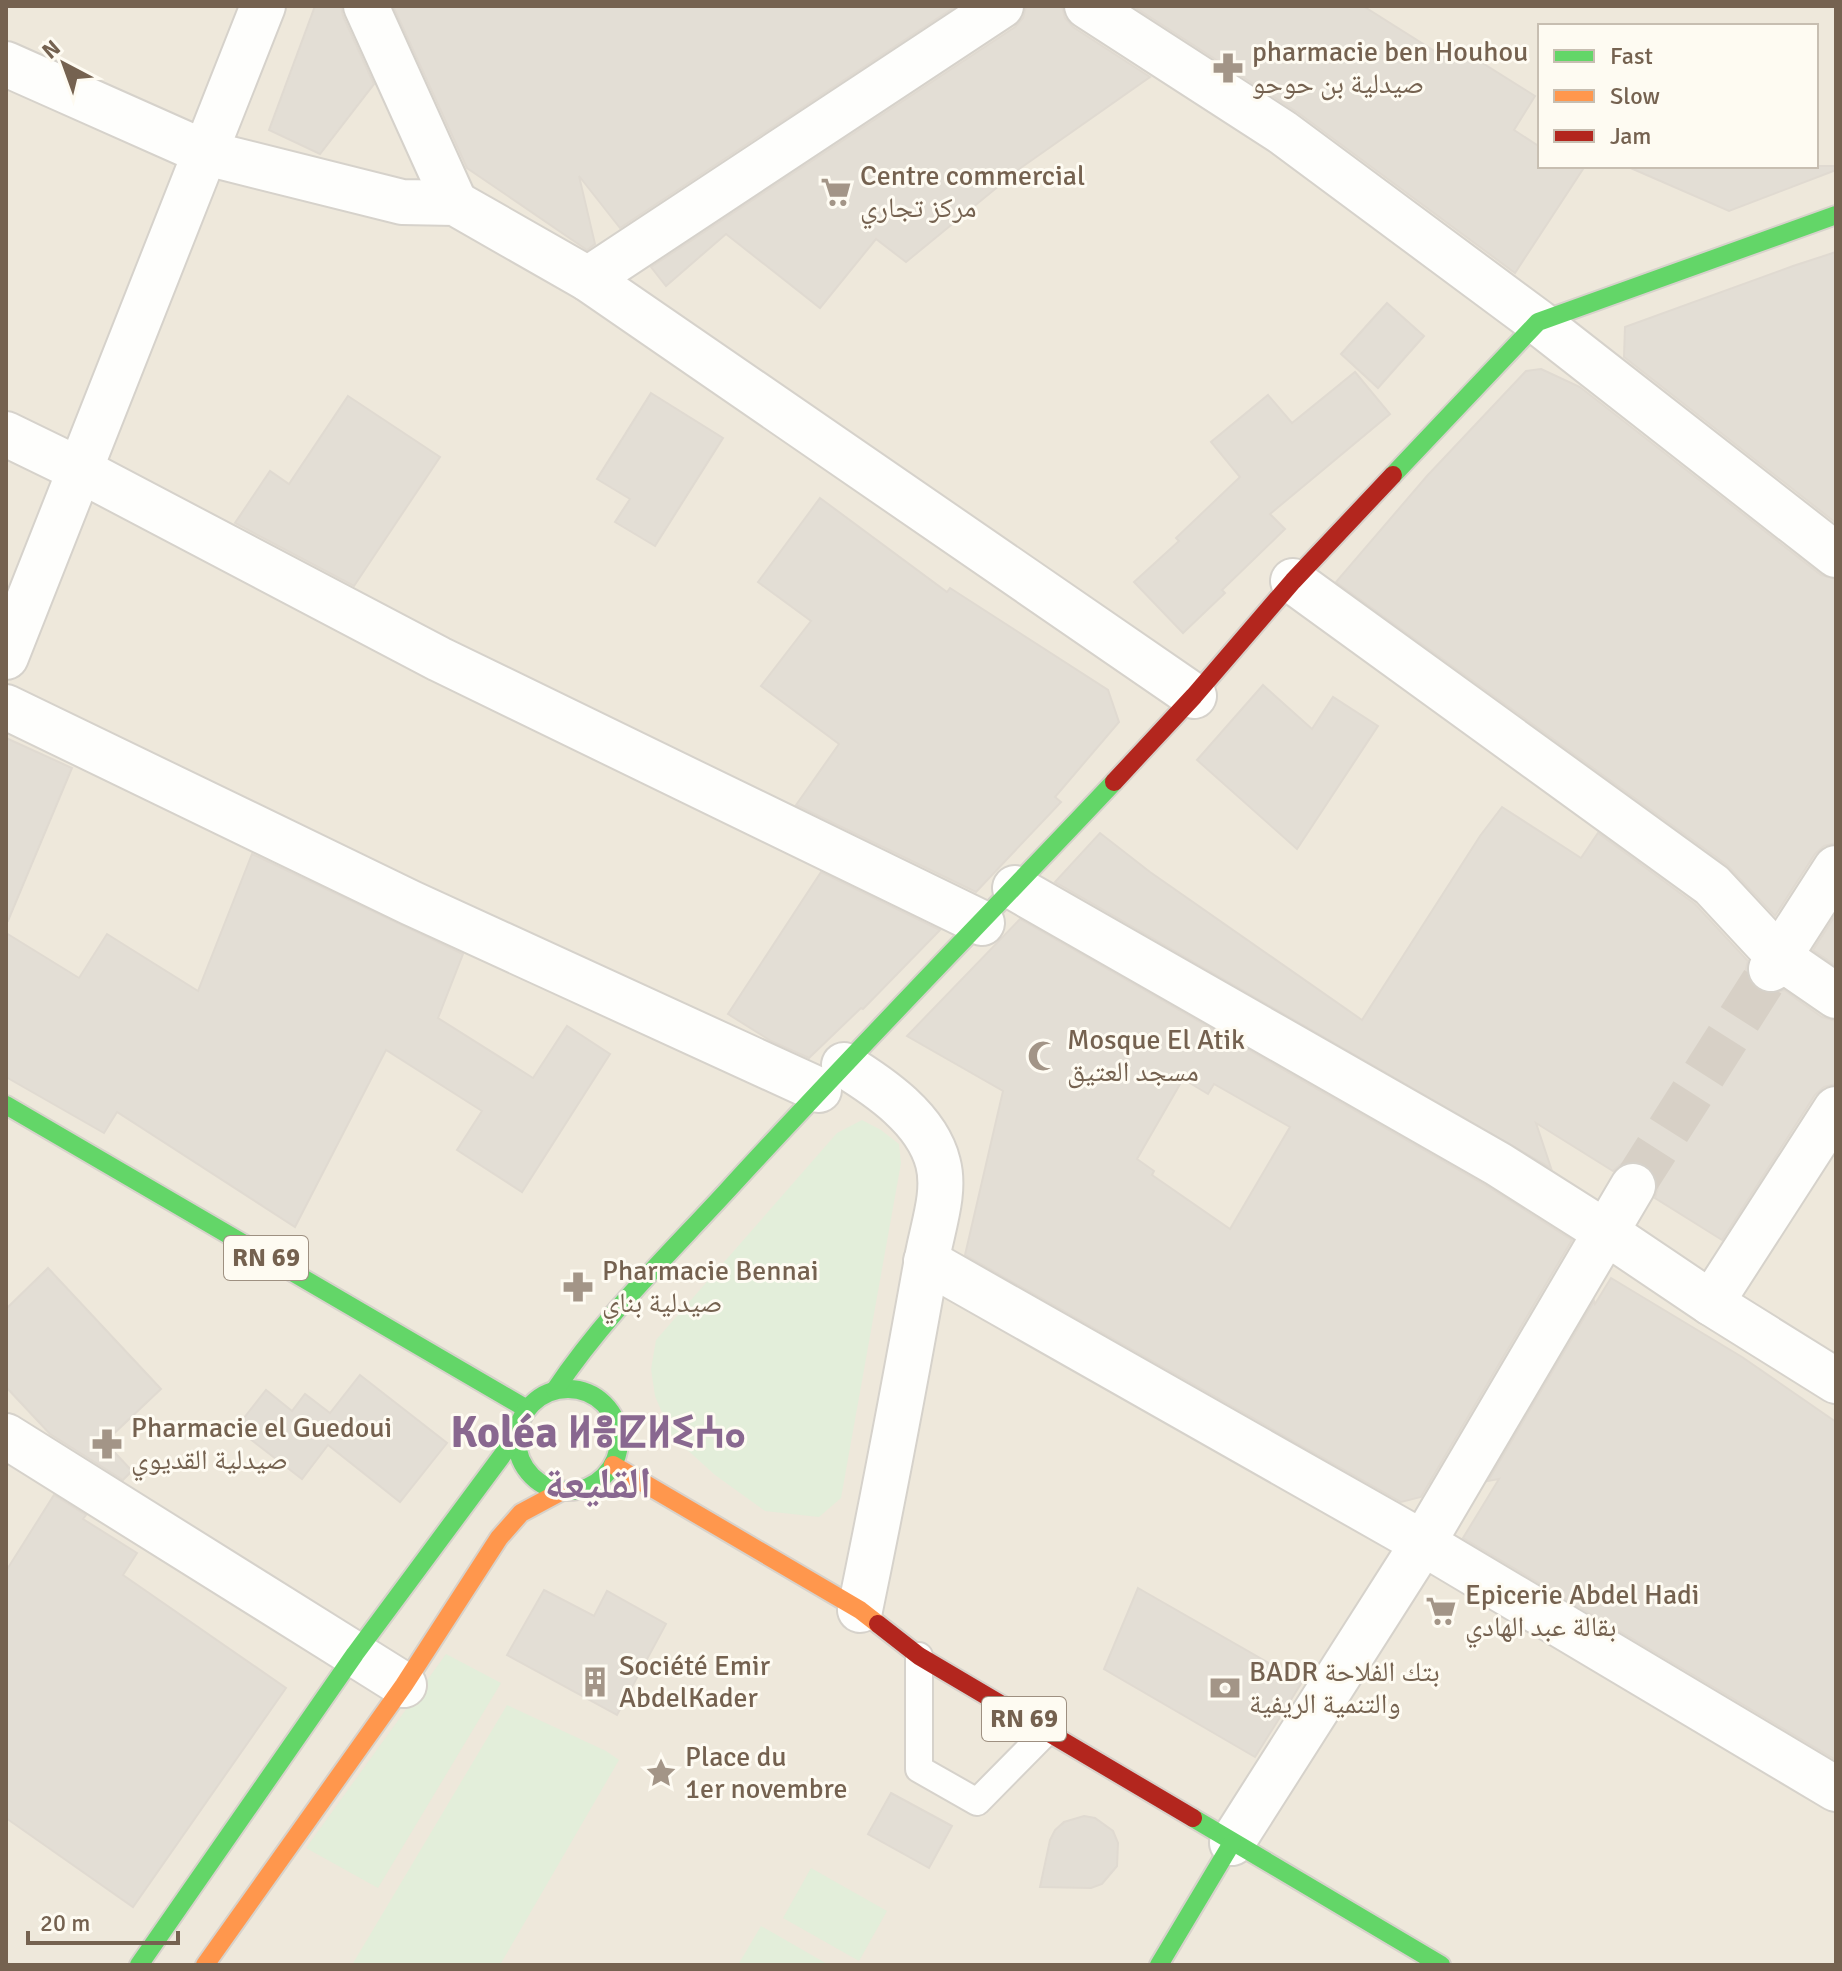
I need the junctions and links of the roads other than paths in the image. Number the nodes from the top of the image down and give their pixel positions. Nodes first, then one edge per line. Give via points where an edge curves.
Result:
1 (263, 6) edge
2 (366, 6) edge
3 (1001, 6) edge
4 (1087, 6) edge
5 (6, 64) edge
6 (206, 153) junction
7 (455, 203) junction
8 (1836, 215) edge
9 (588, 279) junction
10 (1538, 322) junction
11 (6, 434) edge
12 (80, 470) junction
13 (1836, 555) edge
14 (1293, 581) junction
15 (6, 657) edge
16 (1194, 696) junction
17 (6, 707) edge
18 (1836, 868) edge
19 (1015, 888) junction
20 (982, 923) junction
21 (1775, 963) junction
22 (1836, 996) edge
23 (832, 1078) junction
24 (6, 1105) edge
25 (1836, 1109) edge
26 (1633, 1186) tunnel mouth
27 (1607, 1233) junction
28 (926, 1261) junction
29 (1711, 1303) junction
30 (1836, 1381) edge
31 (555, 1390) junction
32 (527, 1409) junction
33 (518, 1434) junction
34 (6, 1436) edge
35 (613, 1465) junction
36 (562, 1491) junction
37 (1423, 1543) junction
38 (860, 1610) junction
39 (355, 1654) junction
40 (919, 1656) junction
41 (404, 1685) junction
42 (1046, 1732) junction
43 (1836, 1789) edge
44 (1232, 1843) junction
45 (139, 1965) edge
46 (205, 1965) edge
47 (1159, 1965) edge
48 (1441, 1965) edge

1 - 6 street
2 - 7 street
3 - 9 street
4 - 10 street via 1282,132
5 - 6 street
6 - 7 street via 402,202
6 - 12 street
7 - 9 street
8 - 10 main road
9 - 16 street
10 - 13 street
10 - 14 main road
11 - 12 street
12 - 15 street
12 - 20 street via 439,659
14 - 16 main road
14 - 21 street via 1712,885
16 - 19 main road
17 - 23 street via 411,903
18 - 21 street
19 - 20 main road
19 - 27 street via 1498,1164
20 - 23 main road
21 - 22 street
23 - 28 street via 878,1086 926,1136 938,1164 940,1189
23 - 31 main road via 612,1317
24 - 32 main road, RN 69
25 - 29 street
26 - 27 street
27 - 29 street
27 - 37 street
28 - 37 street
28 - 38 street
29 - 30 street
31 - 32 main road
31 - 35 main road via 578,1390 608,1409 619,1442
32 - 33 main road
33 - 36 main road via 524,1467 540,1484
33 - 39 main road
34 - 39 street
35 - 36 main road via 586,1488
35 - 38 main road, RN 69
36 - 41 main road via 514,1520 499,1538
37 - 43 street
37 - 44 street
38 - 40 main road, RN 69
39 - 41 street
39 - 45 main road
40 - 42 main road, RN 69
40 - 42 lane via 919,1769 977,1802
41 - 46 main road
42 - 44 main road, RN 69
44 - 47 main road
44 - 48 main road, RN 69

